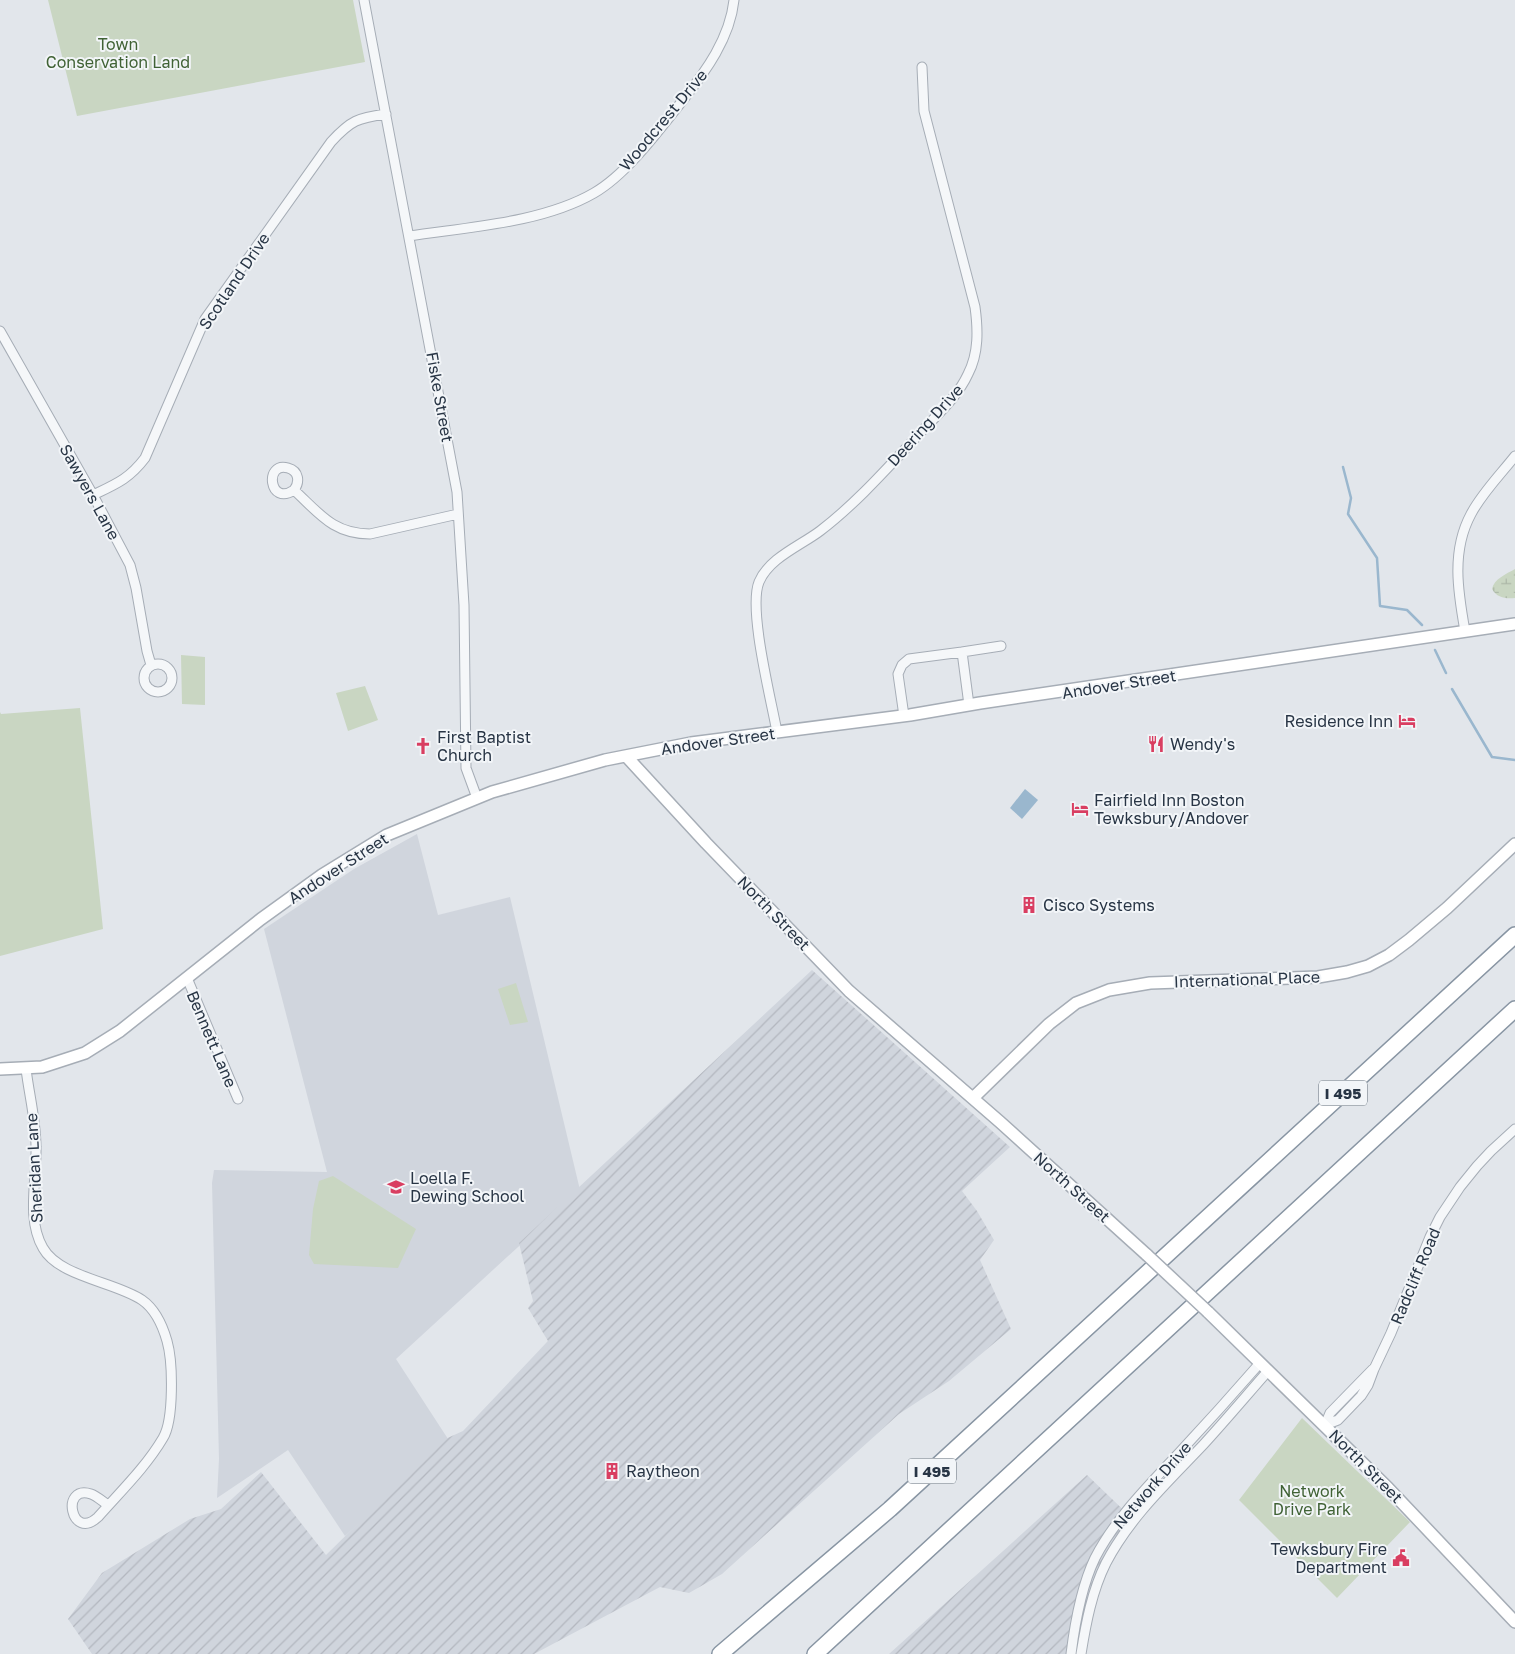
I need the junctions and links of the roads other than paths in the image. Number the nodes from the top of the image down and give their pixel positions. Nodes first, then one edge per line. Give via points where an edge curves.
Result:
1 (364, 0) edge
2 (734, 0) edge
3 (922, 67) dead end
4 (386, 114) junction
5 (409, 236) junction
6 (0, 331) edge
7 (1515, 456) edge
8 (294, 490) dead end
9 (93, 495) junction
10 (458, 514) junction
11 (1515, 624) edge
12 (1465, 631) junction
13 (1001, 646) dead end
14 (962, 652) junction
15 (152, 665) dead end
16 (969, 705) junction
17 (904, 716) junction
18 (777, 732) junction
19 (626, 756) junction
20 (477, 798) junction
21 (1515, 844) edge
22 (1515, 935) edge
23 (187, 978) junction
24 (1515, 1009) edge
25 (1515, 1017) edge
26 (0, 1069) edge
27 (26, 1069) junction
28 (1448, 1071) junction
29 (973, 1098) junction
30 (238, 1100) dead end
31 (1515, 1130) edge
32 (1264, 1367) junction
33 (1325, 1425) junction
34 (108, 1505) dead end
35 (1515, 1622) edge
36 (720, 1654) edge
37 (815, 1654) edge
38 (1071, 1654) edge
39 (1081, 1654) edge

1 - 4 street, Fiske Street
2 - 5 street, Woodcrest Drive via 717,52 698,81 633,160 604,186 568,206 542,214
3 - 18 street, Deering Drive via 924,111 975,307 978,331 974,361 948,403 894,462 819,532 776,561 758,583 755,606
4 - 5 street, Fiske Street
4 - 9 street, Scotland Drive via 355,120 331,142 205,319 145,458 135,472
5 - 10 street, Fiske Street via 455,482
6 - 9 street, Sawyers Lane
7 - 12 street via 1476,506 1463,532 1457,571
8 - 10 street via 330,523 358,534
9 - 15 street, Sawyers Lane via 130,565
10 - 20 street, Fiske Street via 464,605 466,768
11 - 12 main road, Andover Street
12 - 16 main road, Andover Street
13 - 14 street
14 - 16 street
14 - 17 street via 909,660 902,665 898,674
16 - 17 main road, Andover Street
17 - 18 main road, Andover Street
18 - 19 main road, Andover Street via 691,743
19 - 20 main road, Andover Street
19 - 29 main road, North Street via 849,991
20 - 23 main road, Andover Street via 387,835 322,875
21 - 29 main road, International Place via 1410,940 1368,966 1288,980 1150,983 1125,986 1088,997 1049,1024
22 - 36 highway, I 495 via 890,1509
23 - 27 main road, Andover Street via 85,1054
23 - 30 street, Bennett Lane
24 - 28 highway
25 - 28 highway
26 - 27 main road, Andover Street
27 - 34 street, Sheridan Lane via 36,1147 34,1219 42,1247 62,1266 142,1300 157,1317 167,1342 171,1398 164,1437
28 - 37 highway
29 - 32 main road, North Street, bridge via 1147,1255
31 - 33 street, Radcliff Road via 1477,1166 1440,1217 1374,1369 1330,1413
32 - 33 main road, North Street
32 - 38 street, Network Drive via 1135,1501 1111,1533 1086,1584
32 - 39 street, Network Drive via 1207,1441 1144,1508 1120,1539 1096,1587
33 - 35 main road, North Street

